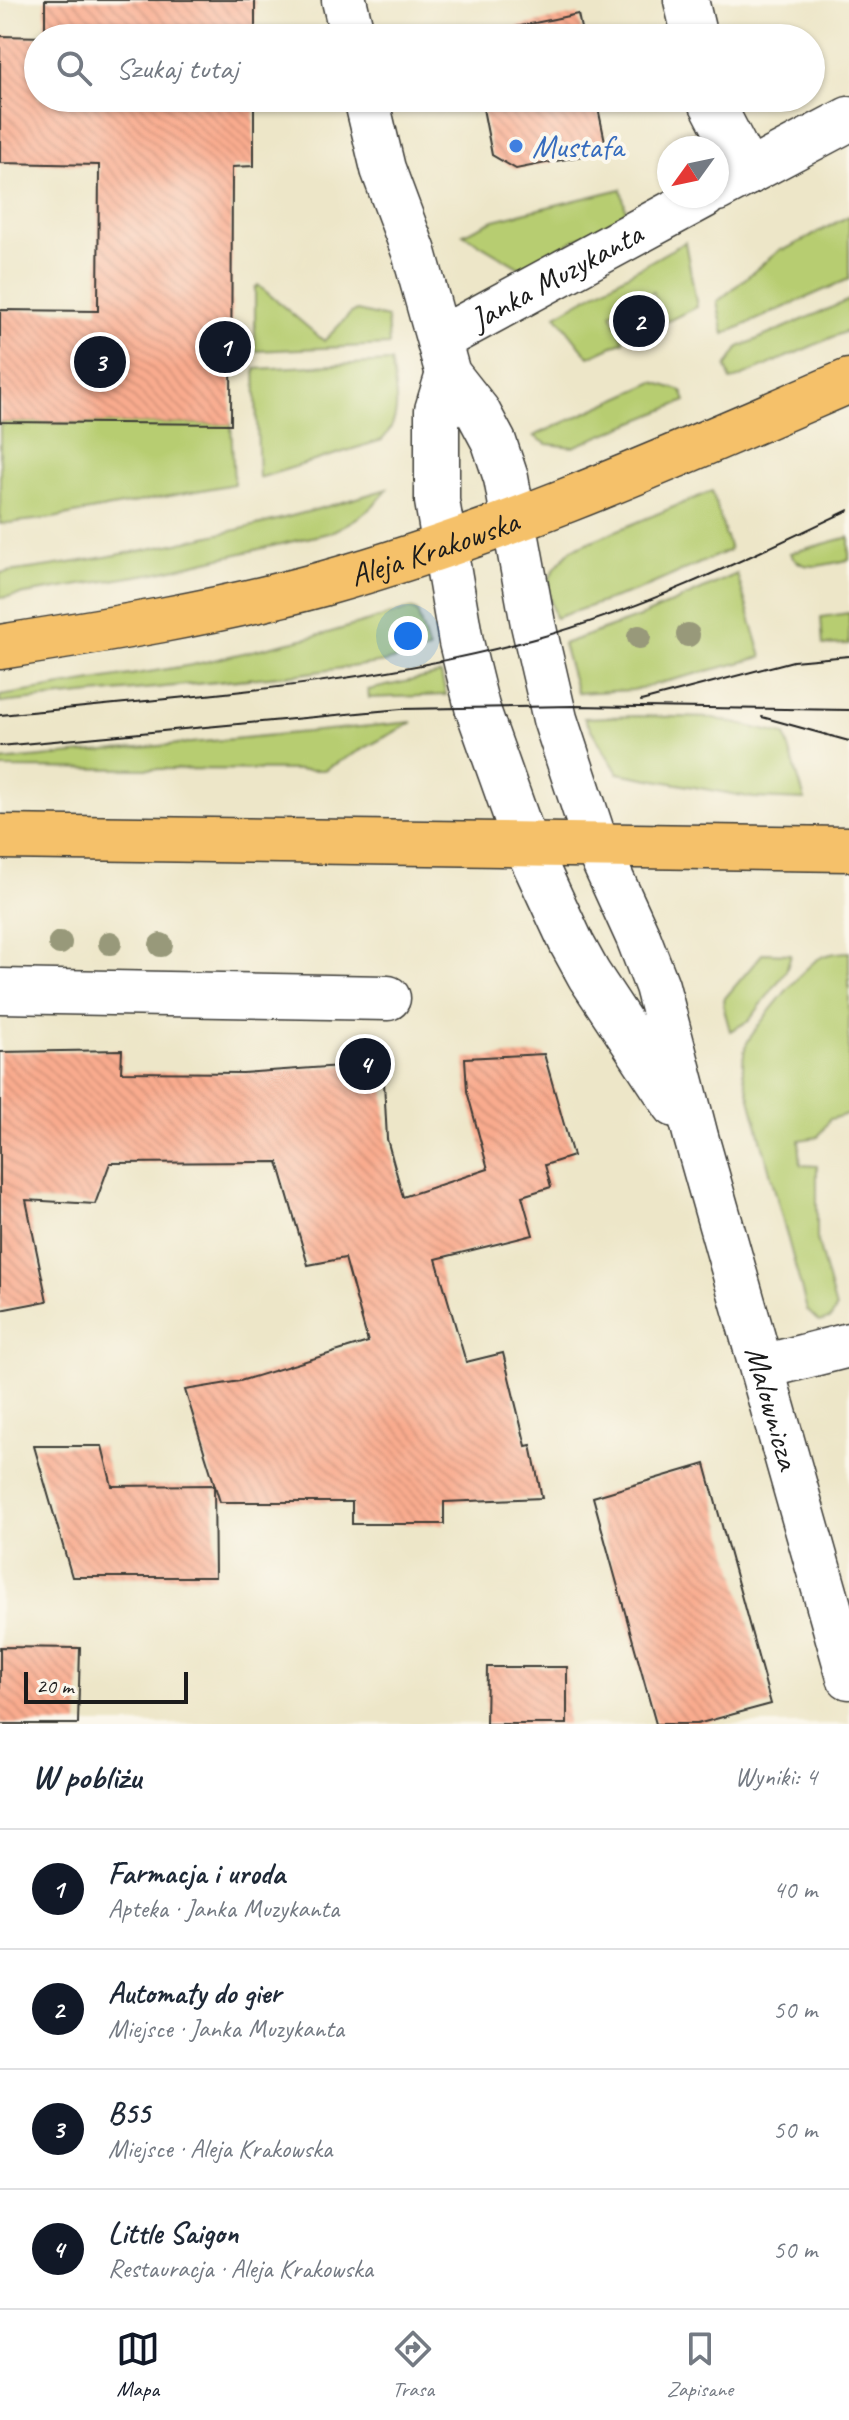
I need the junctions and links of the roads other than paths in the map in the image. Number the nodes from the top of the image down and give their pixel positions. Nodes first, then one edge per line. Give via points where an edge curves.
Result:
1 (344, 0) edge
2 (686, 0) edge
3 (350, 24) edge
4 (692, 24) edge
5 (369, 112) edge
6 (713, 112) edge
7 (849, 119) edge
8 (732, 181) edge
9 (685, 208) edge
10 (444, 357) junction
11 (849, 381) edge
12 (513, 522) junction
13 (443, 545) junction
14 (0, 647) edge
15 (0, 837) edge
16 (526, 845) junction
17 (597, 847) junction
18 (849, 849) edge
19 (0, 991) edge
20 (388, 998) dead end
21 (696, 1137) junction
22 (849, 1345) edge
23 (762, 1367) junction
24 (849, 1677) edge

1 - 3 street
2 - 4 street
5 - 10 street
6 - 8 street
7 - 8 street
9 - 10 street, Janka Muzykanta
10 - 12 street via 494,442
10 - 13 street via 436,442
11 - 12 main road, Aleja Krakowska
12 - 13 main road, Aleja Krakowska
12 - 17 street, Malownicza via 555,719
13 - 14 main road, Aleja Krakowska via 319,584 177,619
13 - 16 street, Malownicza via 466,669
15 - 16 main road
16 - 17 main road
16 - 21 street, Malownicza via 580,959
17 - 18 main road
17 - 21 street, Malownicza via 651,969
19 - 20 street
21 - 23 street, Malownicza
22 - 23 street
23 - 24 street, Malownicza

